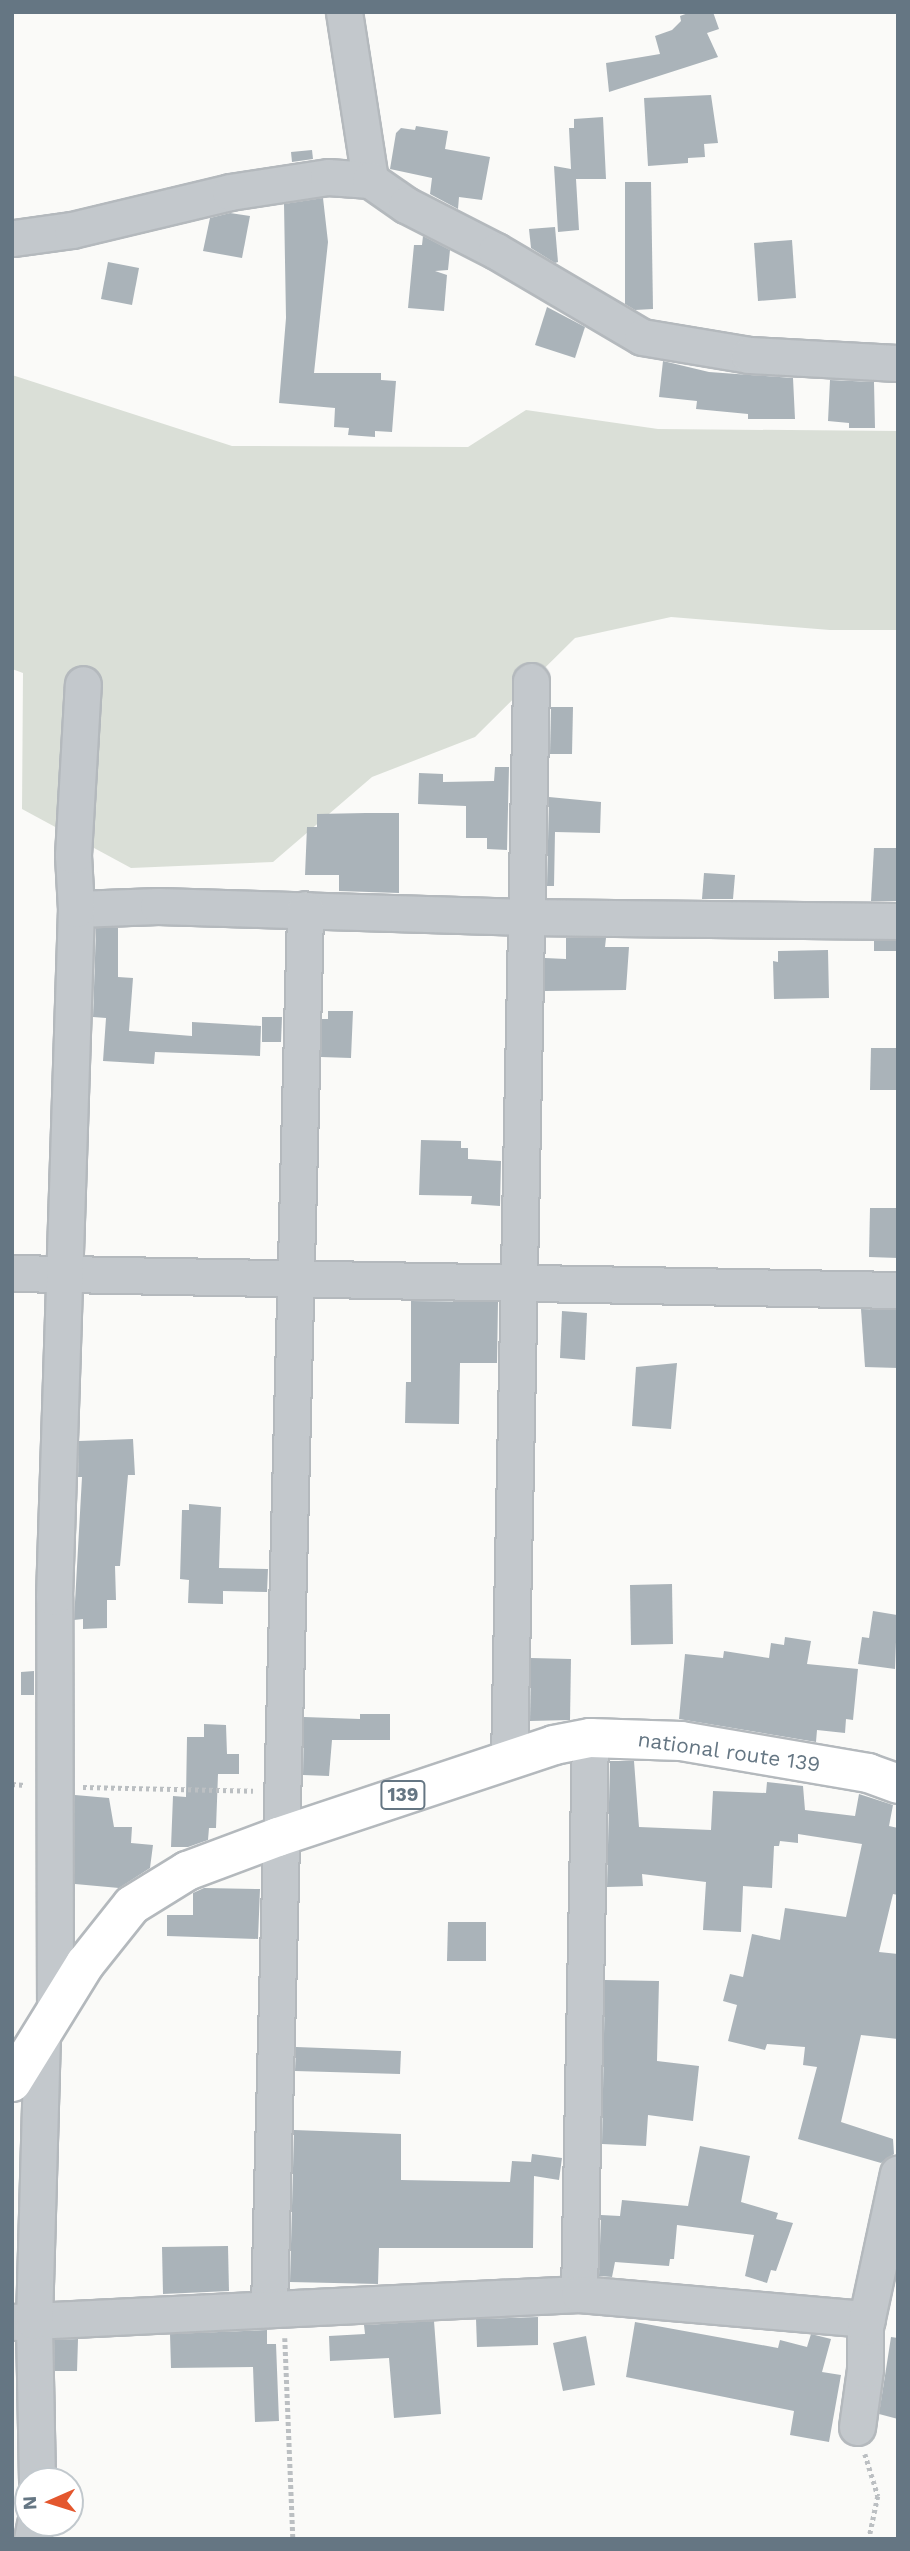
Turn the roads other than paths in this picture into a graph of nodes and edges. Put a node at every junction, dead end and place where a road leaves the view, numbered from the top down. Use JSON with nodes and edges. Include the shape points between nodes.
{"nodes":[{"id":1,"x":344,"y":12,"type":"edge"},
{"id":2,"x":370,"y":180,"type":"junction"},
{"id":3,"x":14,"y":238,"type":"dead end"},
{"id":4,"x":898,"y":363,"type":"edge"},
{"id":5,"x":531,"y":681,"type":"dead end"},
{"id":6,"x":83,"y":684,"type":"dead end"},
{"id":7,"x":76,"y":909,"type":"junction"},
{"id":8,"x":305,"y":909,"type":"junction"},
{"id":9,"x":527,"y":917,"type":"junction"},
{"id":10,"x":898,"y":921,"type":"edge"},
{"id":11,"x":61,"y":1272,"type":"junction"},
{"id":12,"x":12,"y":1273,"type":"edge"},
{"id":13,"x":294,"y":1277,"type":"junction"},
{"id":14,"x":517,"y":1282,"type":"junction"},
{"id":15,"x":898,"y":1290,"type":"edge"},
{"id":16,"x":590,"y":1738,"type":"junction"},
{"id":17,"x":509,"y":1760,"type":"junction"},
{"id":18,"x":898,"y":1784,"type":"edge"},
{"id":19,"x":278,"y":1837,"type":"junction"},
{"id":20,"x":48,"y":2023,"type":"junction"},
{"id":21,"x":12,"y":2082,"type":"edge"},
{"id":22,"x":898,"y":2173,"type":"edge"},
{"id":23,"x":887,"y":2277,"type":"edge"},
{"id":24,"x":579,"y":2294,"type":"junction"},
{"id":25,"x":276,"y":2307,"type":"junction"},
{"id":26,"x":23,"y":2322,"type":"edge"},
{"id":27,"x":866,"y":2323,"type":"junction"},
{"id":28,"x":857,"y":2427,"type":"road end"},
{"id":29,"x":36,"y":2467,"type":"edge"}],
"edges":[{"from":1,"to":2,"type":"street"},
{"from":2,"to":3,"type":"street","via":[[328,177],[230,192],[72,230]]},
{"from":2,"to":4,"type":"street","via":[[406,205],[496,251],[642,337],[749,355]]},
{"from":5,"to":9,"type":"street"},
{"from":6,"to":7,"type":"street","via":[[74,855]]},
{"from":7,"to":8,"type":"street"},
{"from":7,"to":11,"type":"street"},
{"from":8,"to":9,"type":"street"},
{"from":8,"to":13,"type":"street"},
{"from":9,"to":10,"type":"street"},
{"from":9,"to":14,"type":"street"},
{"from":11,"to":12,"type":"street"},
{"from":11,"to":13,"type":"street"},
{"from":11,"to":20,"type":"street"},
{"from":13,"to":14,"type":"street"},
{"from":13,"to":19,"type":"street"},
{"from":14,"to":15,"type":"street"},
{"from":14,"to":17,"type":"street"},
{"from":16,"to":17,"type":"highway","name":"national route 139","number":"139"},
{"from":16,"to":18,"type":"highway","name":"national route 139","number":"139","via":[[681,1741],[868,1773]]},
{"from":16,"to":24,"type":"street"},
{"from":17,"to":19,"type":"highway","name":"national route 139","number":"139"},
{"from":19,"to":20,"type":"highway","name":"national route 139","number":"139","via":[[187,1871],[132,1905]]},
{"from":19,"to":25,"type":"street"},
{"from":20,"to":21,"type":"highway","name":"national route 139","number":"139"},
{"from":20,"to":26,"type":"street"},
{"from":22,"to":23,"type":"street"},
{"from":23,"to":27,"type":"street"},
{"from":24,"to":25,"type":"street"},
{"from":24,"to":27,"type":"street"},
{"from":25,"to":26,"type":"street"},
{"from":26,"to":29,"type":"street"},
{"from":27,"to":28,"type":"street"}]}
